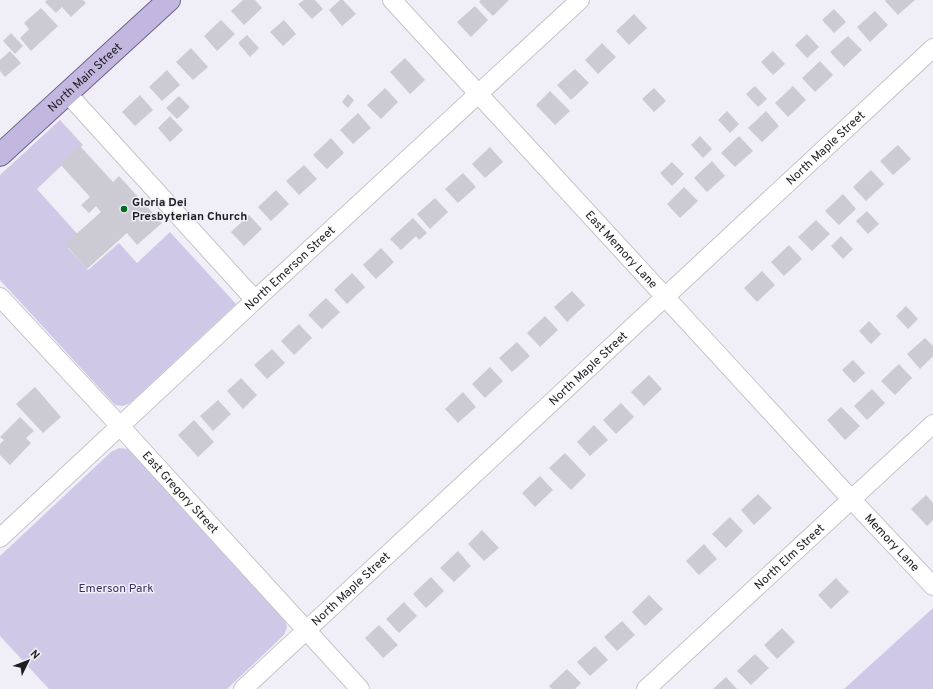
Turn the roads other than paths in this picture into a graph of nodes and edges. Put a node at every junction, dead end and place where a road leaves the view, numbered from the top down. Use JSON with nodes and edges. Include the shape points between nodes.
{"nodes":[{"id":1,"x":169,"y":0,"type":"edge"},
{"id":2,"x":392,"y":0,"type":"edge"},
{"id":3,"x":580,"y":0,"type":"edge"},
{"id":4,"x":933,"y":48,"type":"edge"},
{"id":5,"x":67,"y":93,"type":"junction"},
{"id":6,"x":478,"y":94,"type":"junction"},
{"id":7,"x":0,"y":154,"type":"edge"},
{"id":8,"x":664,"y":296,"type":"junction"},
{"id":9,"x":0,"y":297,"type":"edge"},
{"id":10,"x":255,"y":300,"type":"junction"},
{"id":11,"x":933,"y":424,"type":"edge"},
{"id":12,"x":120,"y":426,"type":"junction"},
{"id":13,"x":851,"y":499,"type":"junction"},
{"id":14,"x":0,"y":538,"type":"edge"},
{"id":15,"x":933,"y":586,"type":"edge"},
{"id":16,"x":305,"y":630,"type":"junction"},
{"id":17,"x":243,"y":689,"type":"edge"},
{"id":18,"x":360,"y":689,"type":"edge"},
{"id":19,"x":646,"y":689,"type":"edge"}],
"edges":[{"from":1,"to":5,"type":"main road","name":"North Main Street"},
{"from":2,"to":6,"type":"street","name":"East Memory Lane"},
{"from":3,"to":6,"type":"street","name":"North Emerson Street"},
{"from":4,"to":8,"type":"street","name":"North Maple Street"},
{"from":5,"to":7,"type":"main road","name":"North Main Street"},
{"from":5,"to":10,"type":"street"},
{"from":6,"to":8,"type":"street","name":"East Memory Lane"},
{"from":6,"to":10,"type":"street","name":"North Emerson Street"},
{"from":8,"to":13,"type":"street","name":"East Memory Lane"},
{"from":8,"to":16,"type":"street","name":"North Maple Street"},
{"from":9,"to":12,"type":"street","name":"East Gregory Street"},
{"from":10,"to":12,"type":"street","name":"North Emerson Street"},
{"from":11,"to":13,"type":"street","name":"North Elm Street"},
{"from":12,"to":14,"type":"street","name":"North Emerson Street"},
{"from":12,"to":16,"type":"street","name":"East Gregory Street"},
{"from":13,"to":15,"type":"street","name":"Memory Lane"},
{"from":13,"to":19,"type":"street","name":"North Elm Street"},
{"from":16,"to":17,"type":"street","name":"North Maple Street"},
{"from":16,"to":18,"type":"street","name":"East Gregory Street"}]}
